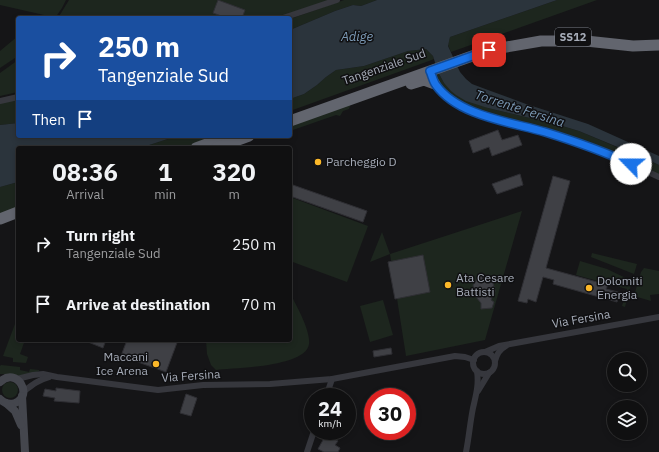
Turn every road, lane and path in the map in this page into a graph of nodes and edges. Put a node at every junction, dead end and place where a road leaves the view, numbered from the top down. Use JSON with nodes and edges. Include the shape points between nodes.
{"nodes":[{"id":1,"x":337,"y":0,"type":"edge"},
{"id":2,"x":289,"y":16,"type":"edge"},
{"id":3,"x":659,"y":41,"type":"edge"},
{"id":4,"x":659,"y":45,"type":"edge"},
{"id":5,"x":488,"y":48,"type":"junction"},
{"id":6,"x":431,"y":68,"type":"junction"},
{"id":7,"x":435,"y":84,"type":"junction"},
{"id":8,"x":16,"y":97,"type":"edge"},
{"id":9,"x":352,"y":99,"type":"junction"},
{"id":10,"x":0,"y":101,"type":"edge"},
{"id":11,"x":292,"y":113,"type":"edge"},
{"id":12,"x":292,"y":120,"type":"edge"},
{"id":13,"x":224,"y":138,"type":"edge"},
{"id":14,"x":244,"y":138,"type":"edge"},
{"id":15,"x":202,"y":146,"type":"edge"},
{"id":16,"x":222,"y":146,"type":"edge"},
{"id":17,"x":659,"y":177,"type":"edge"},
{"id":18,"x":16,"y":213,"type":"edge"},
{"id":19,"x":0,"y":219,"type":"edge"},
{"id":20,"x":16,"y":220,"type":"edge"},
{"id":21,"x":0,"y":226,"type":"edge"},
{"id":22,"x":659,"y":317,"type":"edge"},
{"id":23,"x":507,"y":345,"type":"junction"},
{"id":24,"x":485,"y":352,"type":"junction"},
{"id":25,"x":474,"y":360,"type":"junction"},
{"id":26,"x":495,"y":361,"type":"junction"},
{"id":27,"x":477,"y":371,"type":"junction"},
{"id":28,"x":489,"y":373,"type":"junction"},
{"id":29,"x":53,"y":377,"type":"junction"},
{"id":30,"x":2,"y":379,"type":"edge"},
{"id":31,"x":17,"y":379,"type":"junction"},
{"id":32,"x":332,"y":379,"type":"junction"},
{"id":33,"x":329,"y":388,"type":"edge"},
{"id":34,"x":477,"y":392,"type":"junction"},
{"id":35,"x":23,"y":394,"type":"junction"},
{"id":36,"x":3,"y":401,"type":"edge"},
{"id":37,"x":24,"y":431,"type":"junction"},
{"id":38,"x":311,"y":440,"type":"edge"},
{"id":39,"x":25,"y":452,"type":"edge"},
{"id":40,"x":307,"y":452,"type":"edge"},
{"id":41,"x":466,"y":452,"type":"edge"}],
"edges":[{"from":1,"to":2,"type":"street"},
{"from":3,"to":5,"type":"highway","number":"SS12","via":[[541,36]]},
{"from":4,"to":5,"type":"highway","number":"SS12","via":[[541,42]]},
{"from":5,"to":6,"type":"highway","name":"Tangenziale Sud","number":"SS12","via":[[465,52],[457,58]]},
{"from":6,"to":7,"type":"street","name":"Tangenziale Sud"},
{"from":6,"to":9,"type":"highway","name":"Tangenziale Sud","number":"SS12"},
{"from":6,"to":11,"type":"highway","name":"Tangenziale Sud","number":"SS12"},
{"from":7,"to":9,"type":"highway","via":[[424,80],[363,101]]},
{"from":7,"to":17,"type":"street","name":"Tangenziale Sud","via":[[456,103],[473,112],[590,147]]},
{"from":8,"to":10,"type":"street"},
{"from":9,"to":12,"type":"highway","name":"Tangenziale Sud","number":"SS12"},
{"from":13,"to":15,"type":"highway"},
{"from":14,"to":16,"type":"highway"},
{"from":18,"to":19,"type":"highway"},
{"from":20,"to":21,"type":"highway"},
{"from":22,"to":23,"type":"street","name":"Via Fersina"},
{"from":23,"to":24,"type":"street","name":"Via Fersina"},
{"from":23,"to":26,"type":"street","via":[[500,349]]},
{"from":24,"to":25,"type":"street","name":"Via Fersina","via":[[478,354]]},
{"from":24,"to":26,"type":"street","via":[[492,355]]},
{"from":25,"to":27,"type":"street"},
{"from":25,"to":32,"type":"street","name":"Via Fersina","via":[[455,356]]},
{"from":26,"to":28,"type":"street","via":[[494,368]]},
{"from":27,"to":28,"type":"street"},
{"from":27,"to":34,"type":"street"},
{"from":28,"to":34,"type":"street"},
{"from":29,"to":31,"type":"street","name":"Via Fersina","via":[[43,374]]},
{"from":29,"to":32,"type":"street","name":"Via Fersina","via":[[158,390],[203,385],[270,384]]},
{"from":29,"to":35,"type":"street","name":"Via Fersina","via":[[34,383]]},
{"from":30,"to":31,"type":"street"},
{"from":31,"to":35,"type":"street","via":[[22,385]]},
{"from":32,"to":33,"type":"street"},
{"from":34,"to":41,"type":"street"},
{"from":35,"to":36,"type":"street","via":[[14,404]]},
{"from":35,"to":37,"type":"street"},
{"from":36,"to":37,"type":"street","via":[[15,411]]},
{"from":37,"to":39,"type":"street"},
{"from":38,"to":40,"type":"street"}]}
